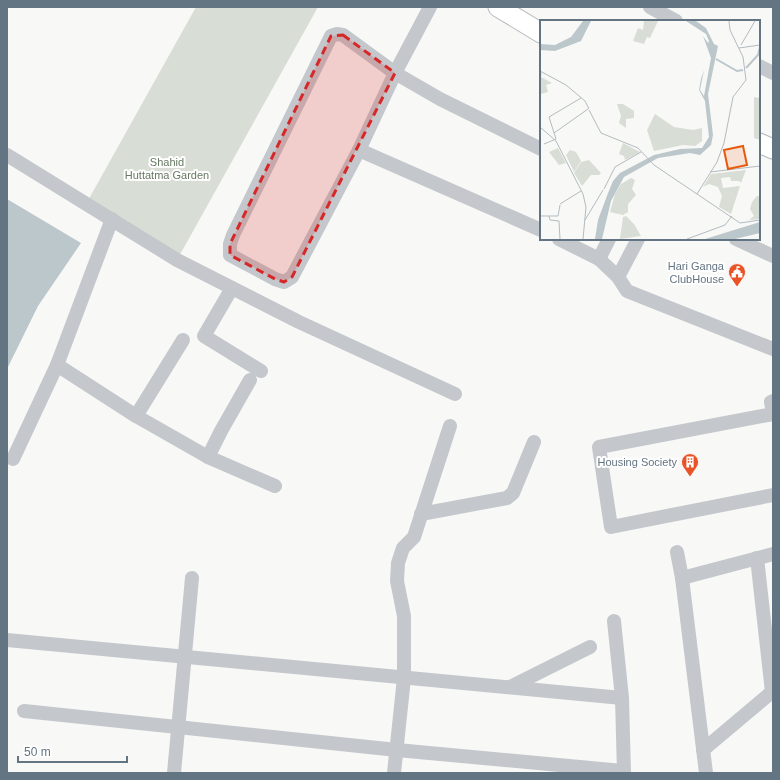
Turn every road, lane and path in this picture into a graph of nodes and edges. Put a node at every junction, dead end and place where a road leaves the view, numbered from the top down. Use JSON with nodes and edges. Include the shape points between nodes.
{"nodes":[{"id":1,"x":430,"y":7,"type":"edge"},
{"id":2,"x":650,"y":7,"type":"edge"},
{"id":3,"x":506,"y":9,"type":"edge"},
{"id":4,"x":674,"y":20,"type":"edge"},
{"id":5,"x":540,"y":32,"type":"edge"},
{"id":6,"x":760,"y":66,"type":"edge"},
{"id":7,"x":773,"y":73,"type":"edge"},
{"id":8,"x":395,"y":74,"type":"junction"},
{"id":9,"x":760,"y":143,"type":"edge"},
{"id":10,"x":540,"y":149,"type":"edge"},
{"id":11,"x":773,"y":149,"type":"edge"},
{"id":12,"x":359,"y":150,"type":"junction"},
{"id":13,"x":7,"y":155,"type":"edge"},
{"id":14,"x":112,"y":219,"type":"junction"},
{"id":15,"x":540,"y":230,"type":"edge"},
{"id":16,"x":561,"y":240,"type":"edge"},
{"id":17,"x":608,"y":240,"type":"edge"},
{"id":18,"x":637,"y":240,"type":"edge"},
{"id":19,"x":738,"y":240,"type":"edge"},
{"id":20,"x":773,"y":256,"type":"edge"},
{"id":21,"x":599,"y":259,"type":"junction"},
{"id":22,"x":618,"y":277,"type":"junction"},
{"id":23,"x":232,"y":288,"type":"junction"},
{"id":24,"x":183,"y":340,"type":"dead end"},
{"id":25,"x":773,"y":349,"type":"edge"},
{"id":26,"x":58,"y":366,"type":"junction"},
{"id":27,"x":261,"y":370,"type":"dead end"},
{"id":28,"x":250,"y":380,"type":"dead end"},
{"id":29,"x":455,"y":394,"type":"dead end"},
{"id":30,"x":773,"y":401,"type":"edge"},
{"id":31,"x":773,"y":414,"type":"edge"},
{"id":32,"x":136,"y":416,"type":"junction"},
{"id":33,"x":450,"y":426,"type":"dead end"},
{"id":34,"x":534,"y":442,"type":"dead end"},
{"id":35,"x":208,"y":457,"type":"junction"},
{"id":36,"x":13,"y":459,"type":"dead end"},
{"id":37,"x":275,"y":486,"type":"dead end"},
{"id":38,"x":773,"y":495,"type":"edge"},
{"id":39,"x":421,"y":514,"type":"junction"},
{"id":40,"x":677,"y":552,"type":"dead end"},
{"id":41,"x":773,"y":554,"type":"edge"},
{"id":42,"x":757,"y":558,"type":"junction"},
{"id":43,"x":192,"y":578,"type":"dead end"},
{"id":44,"x":682,"y":578,"type":"junction"},
{"id":45,"x":614,"y":620,"type":"dead end"},
{"id":46,"x":7,"y":640,"type":"edge"},
{"id":47,"x":590,"y":647,"type":"dead end"},
{"id":48,"x":185,"y":657,"type":"junction"},
{"id":49,"x":404,"y":678,"type":"junction"},
{"id":50,"x":509,"y":688,"type":"junction"},
{"id":51,"x":772,"y":692,"type":"edge"},
{"id":52,"x":622,"y":698,"type":"junction"},
{"id":53,"x":24,"y":711,"type":"dead end"},
{"id":54,"x":178,"y":727,"type":"junction"},
{"id":55,"x":396,"y":750,"type":"junction"},
{"id":56,"x":703,"y":750,"type":"junction"},
{"id":57,"x":624,"y":772,"type":"edge"},
{"id":58,"x":174,"y":773,"type":"edge"},
{"id":59,"x":394,"y":773,"type":"edge"},
{"id":60,"x":706,"y":773,"type":"edge"}],
"edges":[{"from":1,"to":8,"type":"street"},
{"from":2,"to":4,"type":"street"},
{"from":3,"to":5,"type":"street"},
{"from":6,"to":7,"type":"street"},
{"from":8,"to":10,"type":"street"},
{"from":8,"to":12,"type":"street"},
{"from":8,"to":12,"type":"street","via":[[343,35],[331,36],[233,235],[230,254],[275,279],[284,282],[292,277]]},
{"from":9,"to":11,"type":"street"},
{"from":12,"to":15,"type":"street"},
{"from":13,"to":14,"type":"street"},
{"from":14,"to":23,"type":"street","via":[[177,260]]},
{"from":14,"to":26,"type":"street"},
{"from":16,"to":21,"type":"street"},
{"from":17,"to":21,"type":"street"},
{"from":18,"to":22,"type":"street"},
{"from":19,"to":20,"type":"street"},
{"from":21,"to":22,"type":"street"},
{"from":22,"to":25,"type":"street","via":[[627,291]]},
{"from":23,"to":27,"type":"street","via":[[204,336]]},
{"from":23,"to":29,"type":"street"},
{"from":24,"to":32,"type":"street"},
{"from":26,"to":32,"type":"street"},
{"from":26,"to":36,"type":"street"},
{"from":28,"to":35,"type":"street"},
{"from":30,"to":31,"type":"street"},
{"from":31,"to":38,"type":"street","via":[[598,447],[611,527]]},
{"from":32,"to":35,"type":"street"},
{"from":33,"to":39,"type":"street"},
{"from":34,"to":39,"type":"street","via":[[513,493],[507,498]]},
{"from":35,"to":37,"type":"street"},
{"from":39,"to":49,"type":"street","via":[[414,536],[403,548],[398,563],[397,581],[404,616]]},
{"from":40,"to":44,"type":"street"},
{"from":41,"to":42,"type":"street"},
{"from":42,"to":44,"type":"street"},
{"from":42,"to":51,"type":"street"},
{"from":43,"to":48,"type":"street"},
{"from":44,"to":56,"type":"street"},
{"from":45,"to":52,"type":"street"},
{"from":46,"to":48,"type":"street"},
{"from":47,"to":50,"type":"street"},
{"from":48,"to":49,"type":"street"},
{"from":48,"to":54,"type":"street"},
{"from":49,"to":50,"type":"street"},
{"from":49,"to":55,"type":"street"},
{"from":50,"to":52,"type":"street"},
{"from":51,"to":56,"type":"street"},
{"from":52,"to":57,"type":"street"},
{"from":53,"to":54,"type":"street"},
{"from":54,"to":55,"type":"street"},
{"from":54,"to":58,"type":"street"},
{"from":55,"to":57,"type":"street"},
{"from":55,"to":59,"type":"street"},
{"from":56,"to":60,"type":"street"}]}
